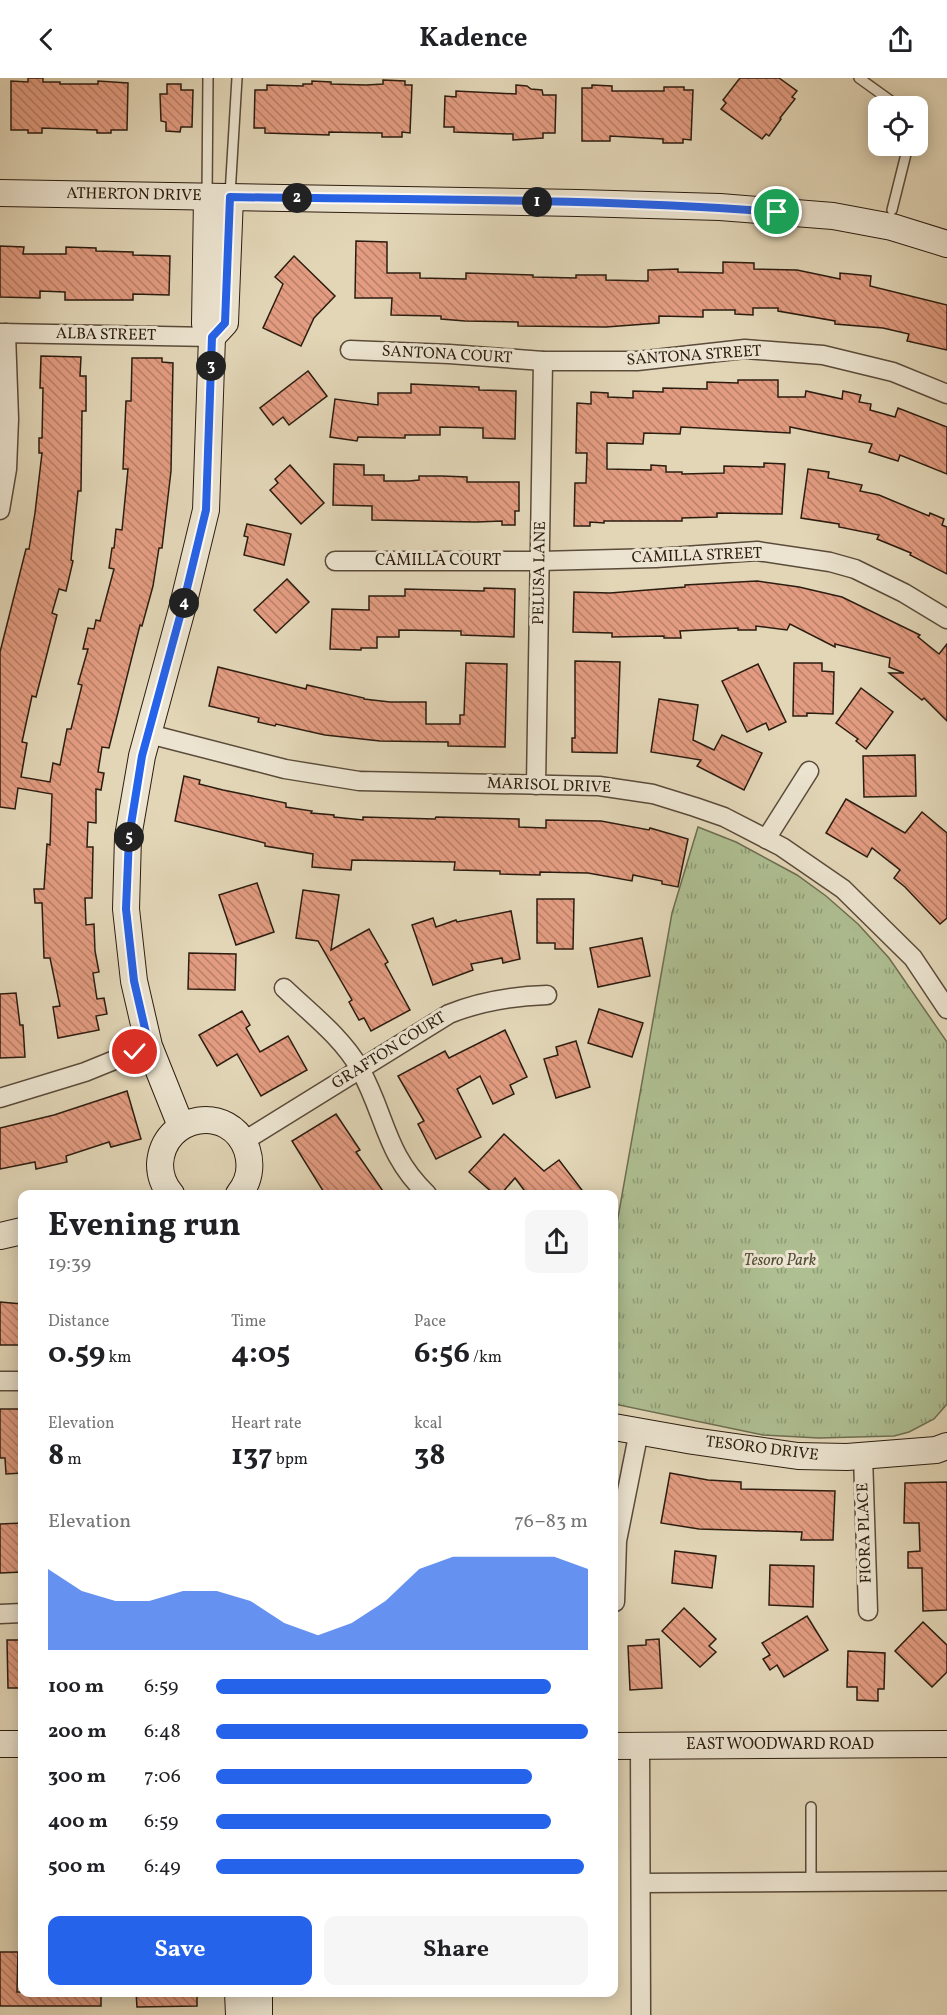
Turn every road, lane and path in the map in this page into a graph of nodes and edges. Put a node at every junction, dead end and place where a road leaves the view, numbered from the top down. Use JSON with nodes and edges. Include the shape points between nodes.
{"nodes":[{"id":1,"x":208,"y":78,"type":"edge"},
{"id":2,"x":237,"y":78,"type":"edge"},
{"id":3,"x":859,"y":78,"type":"edge"},
{"id":4,"x":884,"y":96,"type":"edge"},
{"id":5,"x":906,"y":156,"type":"edge"},
{"id":6,"x":0,"y":193,"type":"edge"},
{"id":7,"x":218,"y":197,"type":"junction"},
{"id":8,"x":892,"y":210,"type":"dead end"},
{"id":9,"x":947,"y":244,"type":"edge"},
{"id":10,"x":3,"y":333,"type":"edge"},
{"id":11,"x":212,"y":337,"type":"junction"},
{"id":12,"x":351,"y":350,"type":"dead end"},
{"id":13,"x":543,"y":361,"type":"junction"},
{"id":14,"x":947,"y":394,"type":"edge"},
{"id":15,"x":0,"y":510,"type":"edge"},
{"id":16,"x":335,"y":561,"type":"dead end"},
{"id":17,"x":540,"y":561,"type":"junction"},
{"id":18,"x":947,"y":619,"type":"edge"},
{"id":19,"x":149,"y":734,"type":"junction"},
{"id":20,"x":809,"y":771,"type":"dead end"},
{"id":21,"x":536,"y":785,"type":"junction"},
{"id":22,"x":766,"y":839,"type":"junction"},
{"id":23,"x":284,"y":988,"type":"dead end"},
{"id":24,"x":547,"y":995,"type":"dead end"},
{"id":25,"x":947,"y":1009,"type":"edge"},
{"id":26,"x":149,"y":1046,"type":"junction"},
{"id":27,"x":360,"y":1069,"type":"junction"},
{"id":28,"x":0,"y":1098,"type":"edge"},
{"id":29,"x":181,"y":1126,"type":"junction"},
{"id":30,"x":244,"y":1141,"type":"junction"},
{"id":31,"x":162,"y":1190,"type":"edge"},
{"id":32,"x":241,"y":1190,"type":"edge"},
{"id":33,"x":423,"y":1190,"type":"edge"},
{"id":34,"x":18,"y":1232,"type":"edge"},
{"id":35,"x":0,"y":1236,"type":"edge"},
{"id":36,"x":0,"y":1381,"type":"edge"},
{"id":37,"x":18,"y":1381,"type":"edge"},
{"id":38,"x":618,"y":1428,"type":"edge"},
{"id":39,"x":639,"y":1431,"type":"junction"},
{"id":40,"x":947,"y":1446,"type":"edge"},
{"id":41,"x":863,"y":1456,"type":"junction"},
{"id":42,"x":618,"y":1536,"type":"edge"},
{"id":43,"x":868,"y":1611,"type":"dead end"},
{"id":44,"x":18,"y":1613,"type":"edge"},
{"id":45,"x":0,"y":1614,"type":"edge"},
{"id":46,"x":0,"y":1744,"type":"edge"},
{"id":47,"x":18,"y":1744,"type":"edge"},
{"id":48,"x":947,"y":1744,"type":"edge"},
{"id":49,"x":618,"y":1746,"type":"edge"},
{"id":50,"x":640,"y":1746,"type":"junction"},
{"id":51,"x":811,"y":1807,"type":"dead end"},
{"id":52,"x":947,"y":1881,"type":"edge"},
{"id":53,"x":811,"y":1882,"type":"junction"},
{"id":54,"x":641,"y":1883,"type":"junction"},
{"id":55,"x":238,"y":1997,"type":"edge"},
{"id":56,"x":258,"y":1997,"type":"edge"},
{"id":57,"x":238,"y":2015,"type":"edge"},
{"id":58,"x":259,"y":2015,"type":"edge"},
{"id":59,"x":641,"y":2015,"type":"edge"}],
"edges":[{"from":1,"to":7,"type":"lane"},
{"from":2,"to":7,"type":"lane"},
{"from":3,"to":4,"type":"lane"},
{"from":5,"to":8,"type":"lane"},
{"from":6,"to":7,"type":"street","name":"ATHERTON DRIVE"},
{"from":7,"to":9,"type":"street","name":"ATHERTON DRIVE","via":[[720,207],[833,216],[892,227]]},
{"from":7,"to":11,"type":"street","via":[[205,324]]},
{"from":10,"to":11,"type":"street","name":"ALBA STREET"},
{"from":10,"to":15,"type":"street","via":[[9,429]]},
{"from":11,"to":19,"type":"street","via":[[206,510]]},
{"from":12,"to":13,"type":"street","name":"SANTONA COURT"},
{"from":13,"to":14,"type":"street","name":"SANTONA STREET","via":[[637,361],[745,349],[812,354],[893,372]]},
{"from":13,"to":17,"type":"street","name":"PELUSA LANE"},
{"from":16,"to":17,"type":"street","name":"CAMILLA COURT"},
{"from":17,"to":18,"type":"street","name":"CAMILLA STREET","via":[[757,551],[855,568]]},
{"from":17,"to":21,"type":"street","name":"PELUSA LANE"},
{"from":19,"to":21,"type":"street","name":"MARISOL DRIVE","via":[[285,769],[359,781]]},
{"from":19,"to":26,"type":"street","via":[[129,837],[126,909],[134,981]]},
{"from":20,"to":22,"type":"street"},
{"from":21,"to":22,"type":"street","name":"MARISOL DRIVE","via":[[599,786],[653,794],[724,817]]},
{"from":22,"to":25,"type":"street","name":"MARISOL DRIVE","via":[[843,889],[914,958]]},
{"from":23,"to":27,"type":"street","via":[[345,1047]]},
{"from":24,"to":27,"type":"street","name":"GRAFTON COURT","via":[[469,1006],[449,1014]]},
{"from":26,"to":28,"type":"street","via":[[85,1072]]},
{"from":26,"to":29,"type":"street"},
{"from":27,"to":30,"type":"street","name":"GRAFTON COURT"},
{"from":27,"to":33,"type":"street","via":[[392,1147]]},
{"from":29,"to":30,"type":"street","via":[[196,1120],[216,1121],[231,1127]]},
{"from":29,"to":31,"type":"street","via":[[169,1137],[161,1154]]},
{"from":30,"to":32,"type":"street","via":[[250,1159],[249,1175]]},
{"from":34,"to":35,"type":"street"},
{"from":36,"to":37,"type":"street"},
{"from":38,"to":39,"type":"street","name":"TESORO DRIVE"},
{"from":39,"to":41,"type":"street","name":"TESORO DRIVE","via":[[798,1456]]},
{"from":39,"to":42,"type":"street"},
{"from":40,"to":41,"type":"street","name":"TESORO DRIVE"},
{"from":41,"to":43,"type":"street","name":"FIORA PLACE"},
{"from":44,"to":45,"type":"street"},
{"from":46,"to":47,"type":"street"},
{"from":48,"to":50,"type":"street","name":"EAST WOODWARD ROAD"},
{"from":49,"to":50,"type":"street","name":"EAST WOODWARD ROAD"},
{"from":50,"to":54,"type":"street"},
{"from":51,"to":53,"type":"lane"},
{"from":52,"to":53,"type":"street"},
{"from":53,"to":54,"type":"street"},
{"from":54,"to":59,"type":"street"},
{"from":55,"to":57,"type":"street"},
{"from":56,"to":58,"type":"street"}]}
